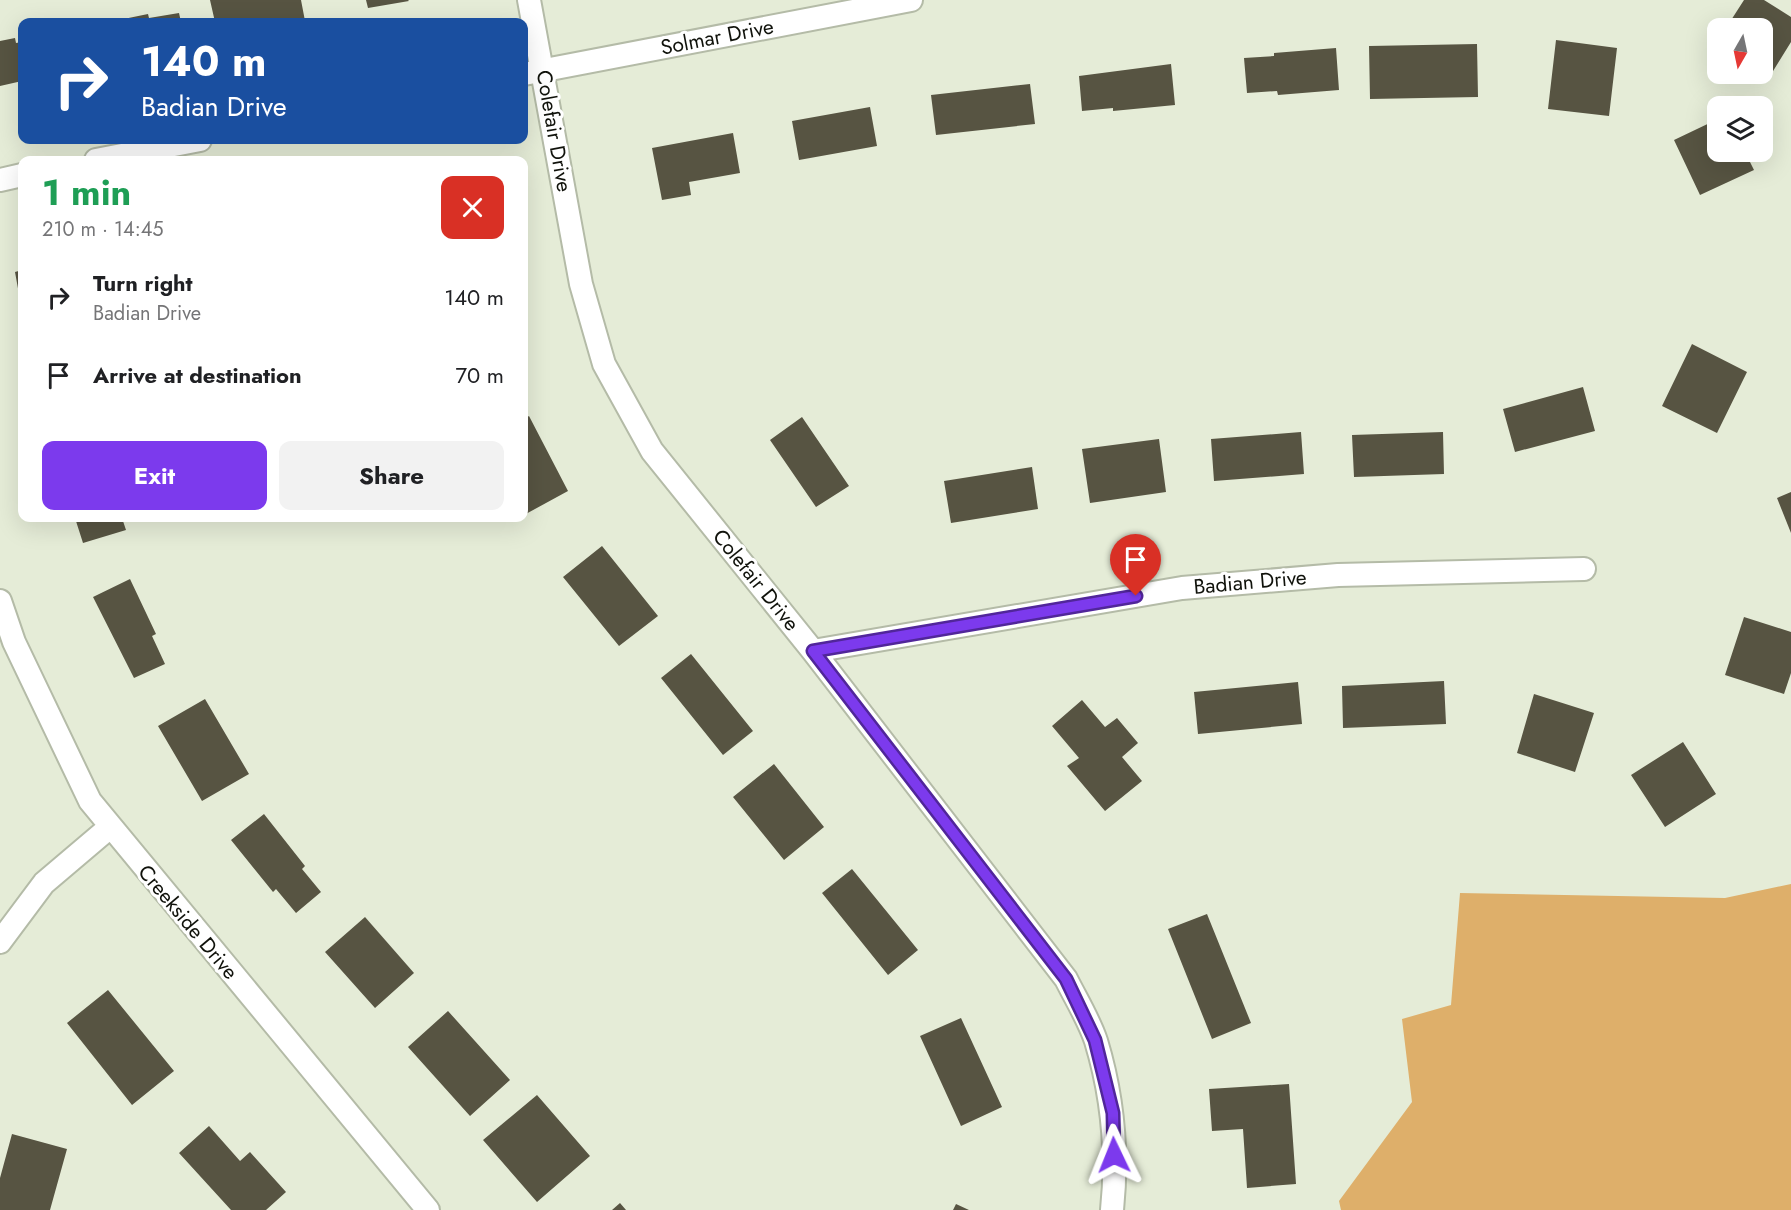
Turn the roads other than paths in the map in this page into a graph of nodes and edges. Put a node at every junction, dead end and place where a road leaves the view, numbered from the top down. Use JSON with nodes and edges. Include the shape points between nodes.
{"nodes":[{"id":1,"x":529,"y":0,"type":"edge"},
{"id":2,"x":911,"y":0,"type":"edge"},
{"id":3,"x":533,"y":72,"type":"edge"},
{"id":4,"x":179,"y":144,"type":"edge"},
{"id":5,"x":117,"y":156,"type":"edge"},
{"id":6,"x":18,"y":176,"type":"edge"},
{"id":7,"x":0,"y":180,"type":"edge"},
{"id":8,"x":1584,"y":569,"type":"dead end"},
{"id":9,"x":0,"y":601,"type":"edge"},
{"id":10,"x":813,"y":651,"type":"junction"},
{"id":11,"x":110,"y":827,"type":"junction"},
{"id":12,"x":0,"y":942,"type":"edge"},
{"id":13,"x":428,"y":1210,"type":"edge"},
{"id":14,"x":1112,"y":1210,"type":"edge"}],
"edges":[{"from":1,"to":3,"type":"street","name":"Colefair Drive"},
{"from":2,"to":3,"type":"street","name":"Solmar Drive"},
{"from":3,"to":10,"type":"street","name":"Colefair Drive","via":[[581,284],[604,364],[652,451]]},
{"from":4,"to":5,"type":"street"},
{"from":6,"to":7,"type":"street"},
{"from":8,"to":10,"type":"street","name":"Badian Drive","via":[[1338,574],[1182,588]]},
{"from":9,"to":11,"type":"street","name":"Creekside Drive","via":[[14,642],[90,801]]},
{"from":10,"to":14,"type":"street","name":"Colefair Drive","via":[[1066,979],[1095,1040],[1113,1113]]},
{"from":11,"to":12,"type":"street","via":[[45,883]]},
{"from":11,"to":13,"type":"street","name":"Creekside Drive"}]}
